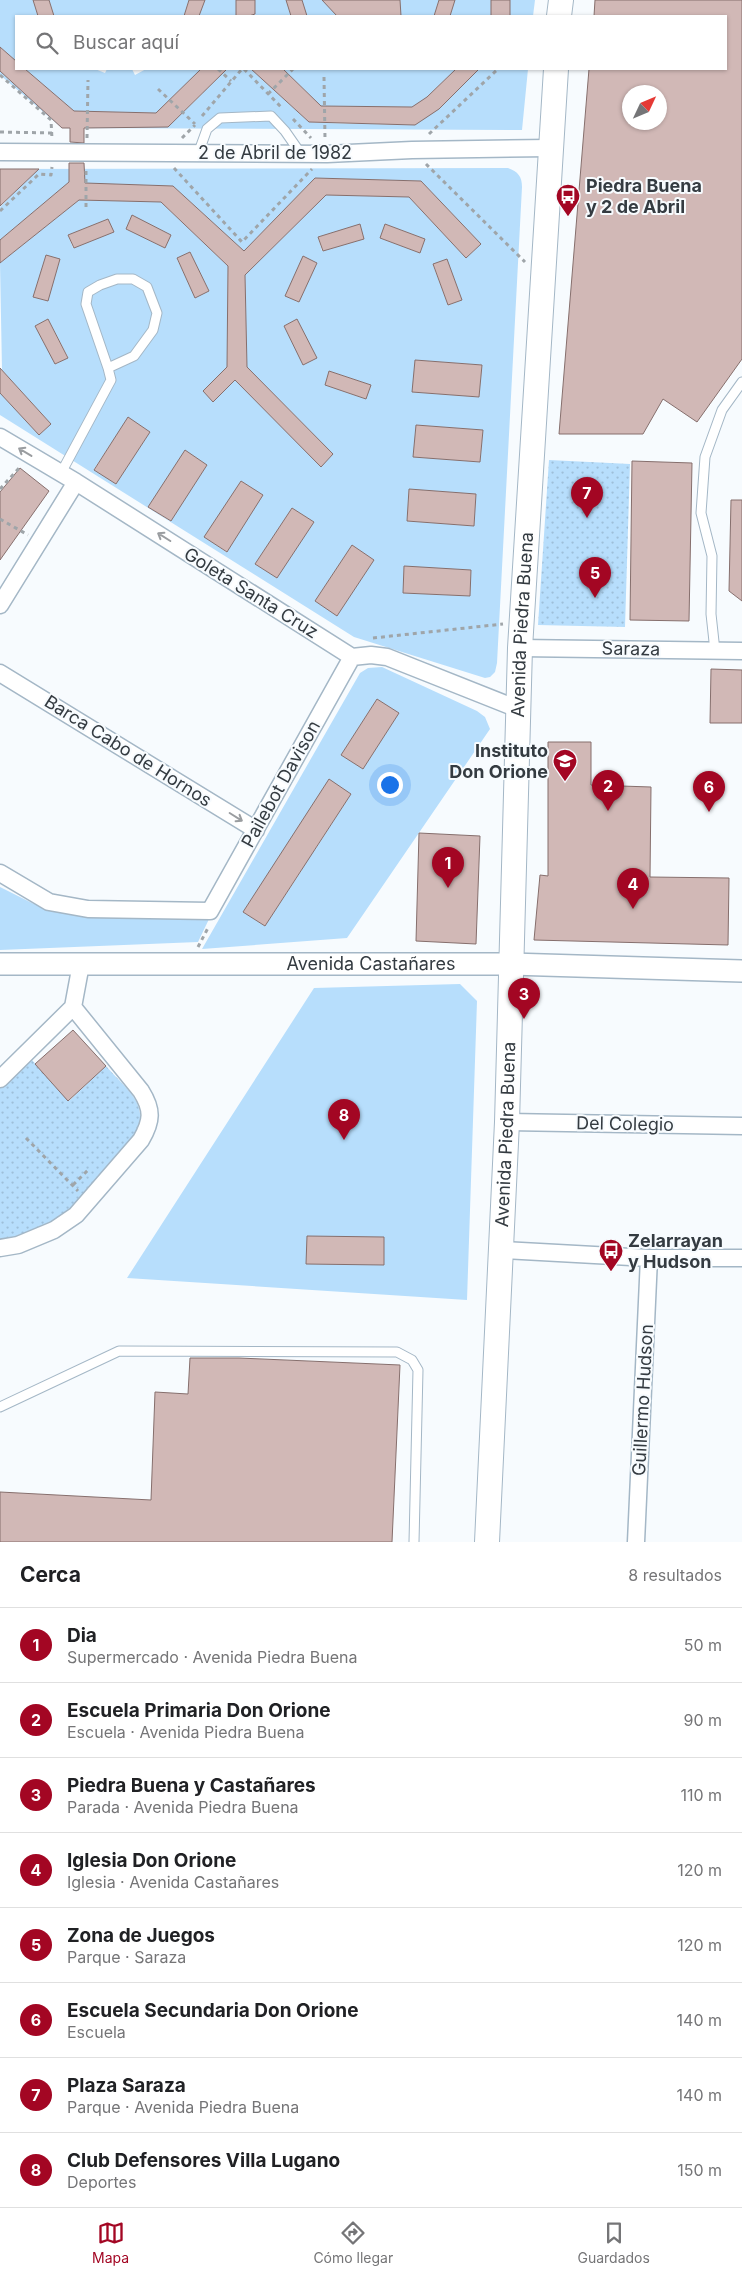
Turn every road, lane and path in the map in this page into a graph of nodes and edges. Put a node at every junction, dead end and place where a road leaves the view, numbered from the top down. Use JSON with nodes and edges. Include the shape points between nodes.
{"nodes":[{"id":1,"x":561,"y":0,"type":"edge"},
{"id":2,"x":560,"y":15,"type":"edge"},
{"id":3,"x":219,"y":70,"type":"edge"},
{"id":4,"x":241,"y":70,"type":"edge"},
{"id":5,"x":292,"y":70,"type":"edge"},
{"id":6,"x":497,"y":70,"type":"edge"},
{"id":7,"x":556,"y":70,"type":"edge"},
{"id":8,"x":324,"y":77,"type":"dead end"},
{"id":9,"x":231,"y":81,"type":"junction"},
{"id":10,"x":158,"y":89,"type":"dead end"},
{"id":11,"x":268,"y":94,"type":"dead end"},
{"id":12,"x":195,"y":124,"type":"junction"},
{"id":13,"x":0,"y":132,"type":"edge"},
{"id":14,"x":52,"y":133,"type":"dead end"},
{"id":15,"x":551,"y":148,"type":"junction"},
{"id":16,"x":326,"y":149,"type":"junction"},
{"id":17,"x":412,"y":150,"type":"junction"},
{"id":18,"x":0,"y":152,"type":"edge"},
{"id":19,"x":164,"y":153,"type":"junction"},
{"id":20,"x":198,"y":154,"type":"junction"},
{"id":21,"x":301,"y":154,"type":"junction"},
{"id":22,"x":542,"y":278,"type":"junction"},
{"id":23,"x":108,"y":368,"type":"junction"},
{"id":24,"x":742,"y":382,"type":"edge"},
{"id":25,"x":0,"y":437,"type":"edge"},
{"id":26,"x":30,"y":455,"type":"junction"},
{"id":27,"x":61,"y":473,"type":"junction"},
{"id":28,"x":76,"y":482,"type":"junction"},
{"id":29,"x":0,"y":489,"type":"edge"},
{"id":30,"x":0,"y":519,"type":"edge"},
{"id":31,"x":40,"y":542,"type":"junction"},
{"id":32,"x":0,"y":605,"type":"edge"},
{"id":33,"x":522,"y":622,"type":"junction"},
{"id":34,"x":368,"y":638,"type":"dead end"},
{"id":35,"x":520,"y":648,"type":"junction"},
{"id":36,"x":715,"y":651,"type":"junction"},
{"id":37,"x":742,"y":651,"type":"edge"},
{"id":38,"x":352,"y":657,"type":"junction"},
{"id":39,"x":0,"y":673,"type":"edge"},
{"id":40,"x":518,"y":709,"type":"junction"},
{"id":41,"x":256,"y":830,"type":"junction"},
{"id":42,"x":0,"y":873,"type":"edge"},
{"id":43,"x":210,"y":911,"type":"junction"},
{"id":44,"x":0,"y":964,"type":"edge"},
{"id":45,"x":81,"y":964,"type":"junction"},
{"id":46,"x":511,"y":964,"type":"junction"},
{"id":47,"x":188,"y":965,"type":"junction"},
{"id":48,"x":742,"y":971,"type":"edge"},
{"id":49,"x":73,"y":1007,"type":"junction"},
{"id":50,"x":0,"y":1079,"type":"edge"},
{"id":51,"x":507,"y":1122,"type":"junction"},
{"id":52,"x":742,"y":1126,"type":"edge"},
{"id":53,"x":26,"y":1138,"type":"dead end"},
{"id":54,"x":88,"y":1170,"type":"dead end"},
{"id":55,"x":73,"y":1185,"type":"junction"},
{"id":56,"x":88,"y":1201,"type":"junction"},
{"id":57,"x":0,"y":1248,"type":"edge"},
{"id":58,"x":502,"y":1250,"type":"junction"},
{"id":59,"x":649,"y":1258,"type":"junction"},
{"id":60,"x":742,"y":1258,"type":"edge"},
{"id":61,"x":0,"y":1407,"type":"edge"},
{"id":62,"x":414,"y":1542,"type":"edge"},
{"id":63,"x":487,"y":1542,"type":"edge"},
{"id":64,"x":636,"y":1542,"type":"edge"}],
"edges":[{"from":1,"to":2,"type":"main road"},
{"from":3,"to":9,"type":"path"},
{"from":4,"to":9,"type":"path"},
{"from":5,"to":11,"type":"path"},
{"from":6,"to":17,"type":"path"},
{"from":7,"to":15,"type":"main road","name":"Avenida Piedra Buena"},
{"from":8,"to":16,"type":"path"},
{"from":9,"to":12,"type":"path"},
{"from":10,"to":12,"type":"path"},
{"from":12,"to":19,"type":"path"},
{"from":13,"to":14,"type":"path"},
{"from":15,"to":17,"type":"street","name":"2 de Abril de 1982"},
{"from":15,"to":22,"type":"main road","name":"Avenida Piedra Buena"},
{"from":16,"to":17,"type":"street","name":"2 de Abril de 1982"},
{"from":16,"to":19,"type":"path","via":[[242,242]]},
{"from":16,"to":21,"type":"street","name":"2 de Abril de 1982"},
{"from":17,"to":22,"type":"path"},
{"from":18,"to":19,"type":"street","name":"2 de Abril de 1982"},
{"from":19,"to":20,"type":"street","name":"2 de Abril de 1982"},
{"from":20,"to":21,"type":"street","name":"2 de Abril de 1982"},
{"from":20,"to":21,"type":"lane","via":[[207,129],[220,118],[271,116]]},
{"from":22,"to":33,"type":"main road","name":"Avenida Piedra Buena"},
{"from":23,"to":23,"type":"lane","via":[[86,298],[88,292],[100,285],[133,278],[147,287],[157,313],[153,330],[134,356]]},
{"from":23,"to":27,"type":"lane","via":[[111,380]]},
{"from":24,"to":36,"type":"lane","via":[[722,410],[705,457],[701,513],[712,556]]},
{"from":26,"to":25,"type":"street","name":"Goleta Santa Cruz","one_way":true},
{"from":26,"to":27,"type":"street","name":"Goleta Santa Cruz"},
{"from":26,"to":29,"type":"path"},
{"from":27,"to":28,"type":"street","name":"Goleta Santa Cruz"},
{"from":28,"to":31,"type":"street"},
{"from":38,"to":28,"type":"street","name":"Goleta Santa Cruz","one_way":true},
{"from":30,"to":31,"type":"path"},
{"from":31,"to":32,"type":"street"},
{"from":33,"to":34,"type":"path"},
{"from":33,"to":35,"type":"main road","name":"Avenida Piedra Buena"},
{"from":35,"to":36,"type":"street","name":"Saraza"},
{"from":35,"to":40,"type":"main road","name":"Avenida Piedra Buena"},
{"from":36,"to":37,"type":"street","name":"Saraza"},
{"from":38,"to":40,"type":"street","via":[[371,654],[386,657]]},
{"from":38,"to":41,"type":"street","name":"Pailebot Davison"},
{"from":39,"to":41,"type":"street","name":"Barca Cabo de Hornos","one_way":true},
{"from":40,"to":46,"type":"main road","name":"Avenida Piedra Buena"},
{"from":41,"to":43,"type":"street","name":"Pailebot Davison"},
{"from":42,"to":43,"type":"street","via":[[49,902],[88,909]]},
{"from":43,"to":47,"type":"path","via":[[209,925]]},
{"from":44,"to":45,"type":"street","name":"Avenida Castañares"},
{"from":45,"to":47,"type":"street","name":"Avenida Castañares"},
{"from":45,"to":49,"type":"street"},
{"from":46,"to":47,"type":"street","name":"Avenida Castañares"},
{"from":46,"to":48,"type":"street","name":"Avenida Castañares"},
{"from":46,"to":51,"type":"main road","name":"Avenida Piedra Buena"},
{"from":49,"to":50,"type":"street"},
{"from":49,"to":56,"type":"street","via":[[141,1091],[150,1113],[149,1126],[141,1140]]},
{"from":51,"to":52,"type":"street","name":"Del Colegio"},
{"from":51,"to":58,"type":"main road","name":"Avenida Piedra Buena"},
{"from":53,"to":55,"type":"path"},
{"from":54,"to":55,"type":"path"},
{"from":55,"to":56,"type":"path"},
{"from":56,"to":57,"type":"street","via":[[76,1216],[54,1230],[18,1245]]},
{"from":58,"to":59,"type":"street"},
{"from":58,"to":63,"type":"main road","name":"Avenida Piedra Buena"},
{"from":59,"to":60,"type":"street"},
{"from":59,"to":64,"type":"street","name":"Guillermo Hudson"},
{"from":61,"to":62,"type":"lane","via":[[119,1351],[397,1352],[412,1360],[418,1370]]}]}
